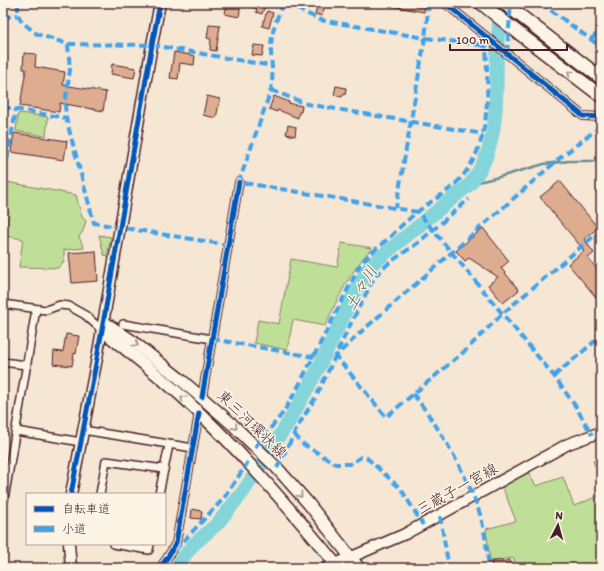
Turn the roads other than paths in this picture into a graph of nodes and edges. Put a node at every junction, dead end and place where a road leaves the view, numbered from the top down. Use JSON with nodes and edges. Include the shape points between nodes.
{"nodes":[{"id":1,"x":160,"y":3,"type":"edge"},
{"id":2,"x":445,"y":3,"type":"edge"},
{"id":3,"x":482,"y":3,"type":"edge"},
{"id":4,"x":506,"y":5,"type":"edge"},
{"id":5,"x":601,"y":78,"type":"edge"},
{"id":6,"x":601,"y":96,"type":"edge"},
{"id":7,"x":601,"y":117,"type":"edge"},
{"id":8,"x":239,"y":182,"type":"dead end"},
{"id":9,"x":3,"y":304,"type":"edge"},
{"id":10,"x":36,"y":309,"type":"junction"},
{"id":11,"x":123,"y":324,"type":"dead end"},
{"id":12,"x":103,"y":326,"type":"junction"},
{"id":13,"x":212,"y":339,"type":"junction"},
{"id":14,"x":3,"y":362,"type":"edge"},
{"id":15,"x":26,"y":365,"type":"junction"},
{"id":16,"x":202,"y":397,"type":"junction"},
{"id":17,"x":199,"y":413,"type":"junction"},
{"id":18,"x":83,"y":430,"type":"junction"},
{"id":19,"x":16,"y":431,"type":"junction"},
{"id":20,"x":601,"y":432,"type":"edge"},
{"id":21,"x":81,"y":442,"type":"junction"},
{"id":22,"x":168,"y":445,"type":"junction"},
{"id":23,"x":193,"y":448,"type":"junction"},
{"id":24,"x":164,"y":469,"type":"junction"},
{"id":25,"x":71,"y":493,"type":"edge"},
{"id":26,"x":100,"y":493,"type":"edge"},
{"id":27,"x":160,"y":493,"type":"edge"},
{"id":28,"x":3,"y":506,"type":"edge"},
{"id":29,"x":69,"y":545,"type":"edge"},
{"id":30,"x":119,"y":545,"type":"edge"},
{"id":31,"x":150,"y":545,"type":"edge"},
{"id":32,"x":351,"y":558,"type":"junction"},
{"id":33,"x":333,"y":567,"type":"edge"},
{"id":34,"x":71,"y":568,"type":"edge"},
{"id":35,"x":160,"y":568,"type":"edge"},
{"id":36,"x":359,"y":568,"type":"edge"}],
"edges":[{"from":1,"to":12,"type":"street"},
{"from":2,"to":7,"type":"street","via":[[583,116]]},
{"from":6,"to":3,"type":"highway","one_way":true},
{"from":4,"to":5,"type":"highway"},
{"from":8,"to":13,"type":"street"},
{"from":9,"to":10,"type":"street"},
{"from":10,"to":12,"type":"street","via":[[46,310],[65,305]]},
{"from":10,"to":15,"type":"street"},
{"from":11,"to":13,"type":"street"},
{"from":12,"to":16,"type":"main road","name":"東三河環状線","one_way":true,"via":[[131,340]]},
{"from":17,"to":12,"type":"main road","name":"東三河環状線","one_way":true},
{"from":12,"to":18,"type":"street"},
{"from":13,"to":16,"type":"street"},
{"from":14,"to":15,"type":"street"},
{"from":15,"to":19,"type":"street"},
{"from":16,"to":32,"type":"main road","name":"東三河環状線","one_way":true,"via":[[275,466]]},
{"from":17,"to":23,"type":"street"},
{"from":17,"to":33,"type":"main road","name":"東三河環状線","via":[[263,478]]},
{"from":18,"to":21,"type":"street"},
{"from":18,"to":22,"type":"street"},
{"from":19,"to":21,"type":"street"},
{"from":19,"to":28,"type":"street"},
{"from":20,"to":32,"type":"street","name":"三蔵子一宮線","via":[[568,444],[404,534]]},
{"from":21,"to":25,"type":"street"},
{"from":22,"to":23,"type":"street"},
{"from":22,"to":24,"type":"street"},
{"from":23,"to":35,"type":"street","via":[[176,543]]},
{"from":24,"to":26,"type":"street","via":[[106,461]]},
{"from":24,"to":27,"type":"street"},
{"from":29,"to":34,"type":"street"},
{"from":30,"to":31,"type":"street","via":[[149,550]]},
{"from":32,"to":33,"type":"street","name":"三蔵子一宮線"},
{"from":32,"to":36,"type":"main road","name":"東三河環状線"}]}
